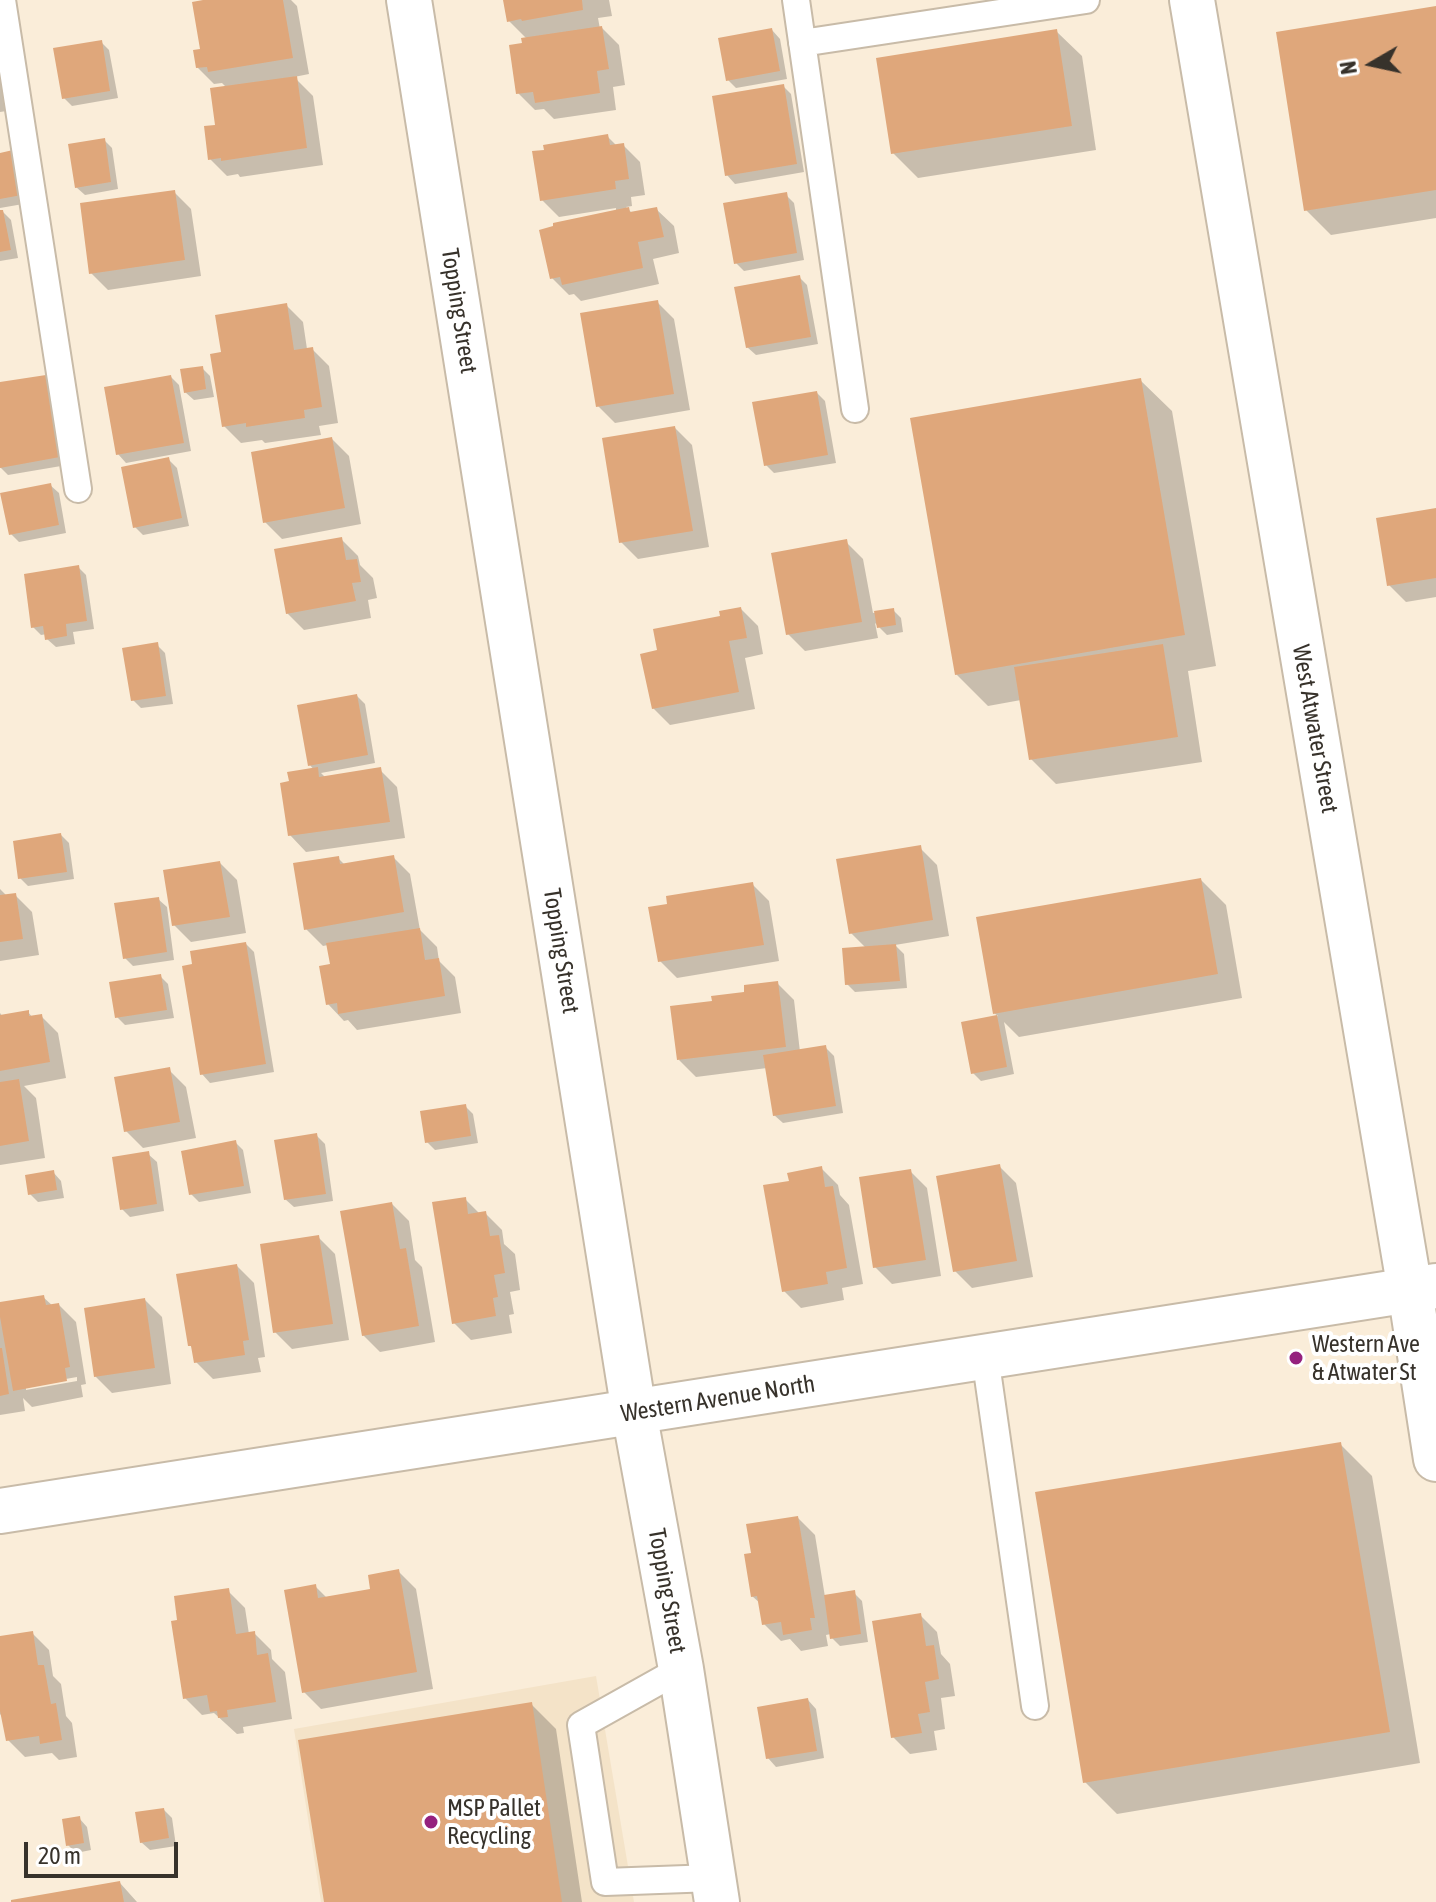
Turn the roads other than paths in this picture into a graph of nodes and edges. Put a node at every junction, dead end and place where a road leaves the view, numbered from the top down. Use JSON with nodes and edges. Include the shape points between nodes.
{"nodes":[{"id":1,"x":2,"y":0,"type":"edge"},
{"id":2,"x":409,"y":0,"type":"edge"},
{"id":3,"x":796,"y":0,"type":"edge"},
{"id":4,"x":1086,"y":0,"type":"edge"},
{"id":5,"x":1192,"y":0,"type":"edge"},
{"id":6,"x":802,"y":43,"type":"junction"},
{"id":7,"x":855,"y":409,"type":"dead end"},
{"id":8,"x":78,"y":489,"type":"dead end"},
{"id":9,"x":1423,"y":1288,"type":"edge"},
{"id":10,"x":985,"y":1356,"type":"junction"},
{"id":11,"x":634,"y":1412,"type":"junction"},
{"id":12,"x":1436,"y":1459,"type":"edge"},
{"id":13,"x":0,"y":1511,"type":"edge"},
{"id":14,"x":681,"y":1669,"type":"junction"},
{"id":15,"x":1035,"y":1706,"type":"dead end"},
{"id":16,"x":715,"y":1890,"type":"edge"}],
"edges":[{"from":1,"to":8,"type":"lane"},
{"from":2,"to":11,"type":"street","name":"Topping Street"},
{"from":3,"to":6,"type":"lane"},
{"from":4,"to":6,"type":"lane"},
{"from":5,"to":9,"type":"street","name":"West Atwater Street"},
{"from":6,"to":7,"type":"lane"},
{"from":9,"to":10,"type":"street","name":"Western Avenue North"},
{"from":9,"to":12,"type":"street","name":"West Atwater Street"},
{"from":10,"to":11,"type":"street","name":"Western Avenue North"},
{"from":10,"to":15,"type":"lane"},
{"from":11,"to":13,"type":"street","name":"Western Avenue North"},
{"from":11,"to":14,"type":"street","name":"Topping Street"},
{"from":14,"to":16,"type":"street","name":"Topping Street"},
{"from":14,"to":16,"type":"lane","via":[[581,1725],[605,1882]]}]}
